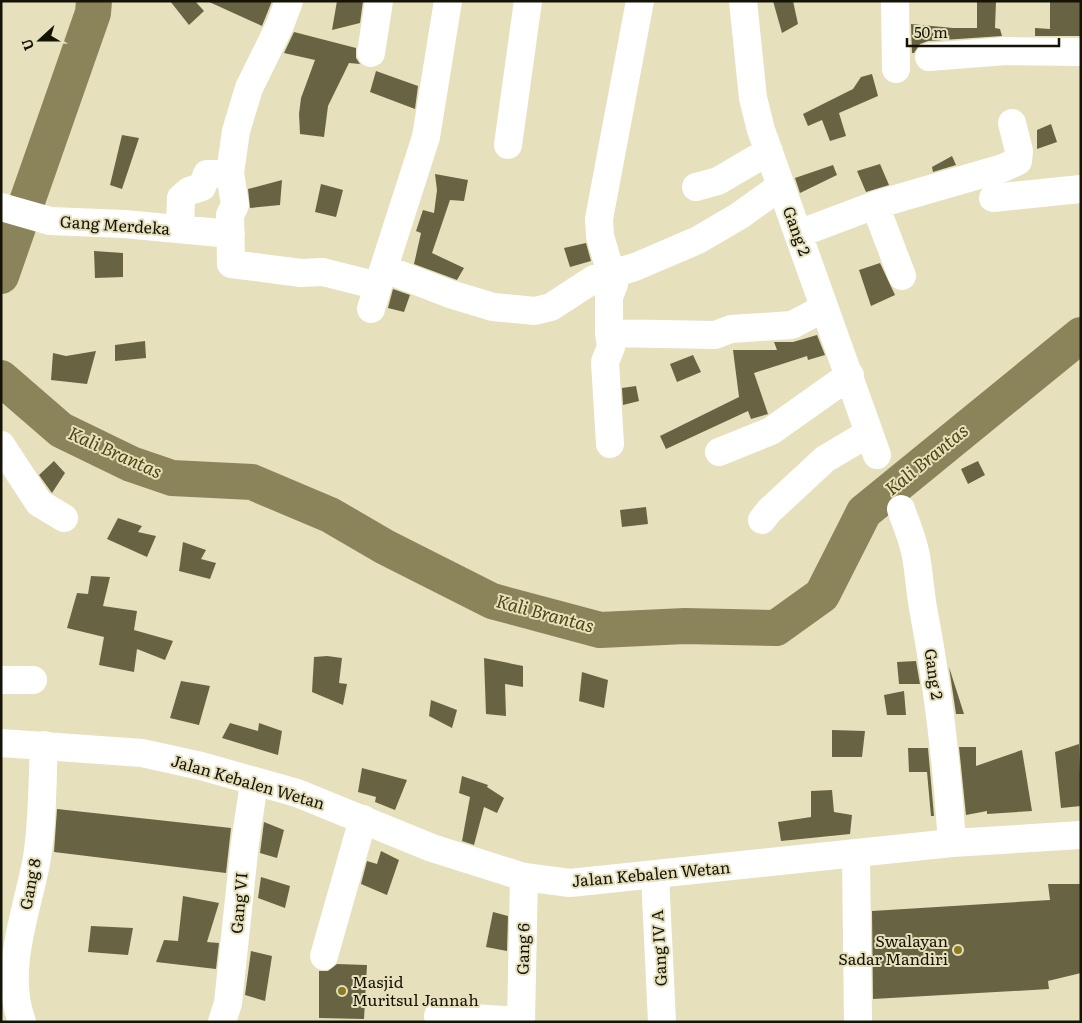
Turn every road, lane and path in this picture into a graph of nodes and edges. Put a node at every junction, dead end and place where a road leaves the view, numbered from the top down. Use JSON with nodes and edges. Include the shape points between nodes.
{"nodes":[{"id":1,"x":289,"y":1,"type":"edge"},
{"id":2,"x":379,"y":1,"type":"edge"},
{"id":3,"x":448,"y":1,"type":"edge"},
{"id":4,"x":528,"y":1,"type":"edge"},
{"id":5,"x":640,"y":1,"type":"edge"},
{"id":6,"x":743,"y":1,"type":"edge"},
{"id":7,"x":895,"y":1,"type":"edge"},
{"id":8,"x":1081,"y":52,"type":"edge"},
{"id":9,"x":371,"y":54,"type":"dead end"},
{"id":10,"x":929,"y":57,"type":"dead end"},
{"id":11,"x":896,"y":69,"type":"dead end"},
{"id":12,"x":1012,"y":123,"type":"dead end"},
{"id":13,"x":508,"y":145,"type":"dead end"},
{"id":14,"x":769,"y":151,"type":"junction"},
{"id":15,"x":230,"y":172,"type":"junction"},
{"id":16,"x":781,"y":186,"type":"junction"},
{"id":17,"x":696,"y":187,"type":"dead end"},
{"id":18,"x":1081,"y":188,"type":"edge"},
{"id":19,"x":993,"y":198,"type":"dead end"},
{"id":20,"x":876,"y":205,"type":"junction"},
{"id":21,"x":1,"y":207,"type":"edge"},
{"id":22,"x":180,"y":229,"type":"junction"},
{"id":23,"x":231,"y":234,"type":"junction"},
{"id":24,"x":798,"y":234,"type":"junction"},
{"id":25,"x":611,"y":274,"type":"junction"},
{"id":26,"x":902,"y":276,"type":"dead end"},
{"id":27,"x":378,"y":288,"type":"junction"},
{"id":28,"x":824,"y":308,"type":"junction"},
{"id":29,"x":609,"y":333,"type":"junction"},
{"id":30,"x":850,"y":375,"type":"junction"},
{"id":31,"x":1,"y":444,"type":"edge"},
{"id":32,"x":610,"y":444,"type":"dead end"},
{"id":33,"x":719,"y":452,"type":"dead end"},
{"id":34,"x":901,"y":509,"type":"dead end"},
{"id":35,"x":64,"y":518,"type":"dead end"},
{"id":36,"x":762,"y":520,"type":"dead end"},
{"id":37,"x":1,"y":680,"type":"edge"},
{"id":38,"x":33,"y":680,"type":"dead end"},
{"id":39,"x":1,"y":743,"type":"edge"},
{"id":40,"x":44,"y":745,"type":"junction"},
{"id":41,"x":254,"y":783,"type":"junction"},
{"id":42,"x":363,"y":819,"type":"junction"},
{"id":43,"x":1081,"y":835,"type":"edge"},
{"id":44,"x":952,"y":843,"type":"junction"},
{"id":45,"x":856,"y":853,"type":"junction"},
{"id":46,"x":655,"y":875,"type":"junction"},
{"id":47,"x":524,"y":877,"type":"junction"},
{"id":48,"x":324,"y":956,"type":"dead end"},
{"id":49,"x":438,"y":1016,"type":"dead end"},
{"id":50,"x":22,"y":1022,"type":"edge"},
{"id":51,"x":222,"y":1022,"type":"edge"},
{"id":52,"x":521,"y":1022,"type":"edge"},
{"id":53,"x":662,"y":1022,"type":"edge"},
{"id":54,"x":858,"y":1022,"type":"edge"}],
"edges":[{"from":1,"to":15,"type":"street","via":[[243,105]]},
{"from":2,"to":9,"type":"street"},
{"from":3,"to":27,"type":"street","via":[[426,137]]},
{"from":4,"to":13,"type":"street"},
{"from":5,"to":25,"type":"street","via":[[600,211],[600,236]]},
{"from":6,"to":14,"type":"street","name":"Gang 2","via":[[754,98]]},
{"from":7,"to":11,"type":"street"},
{"from":8,"to":10,"type":"street","via":[[1006,51]]},
{"from":12,"to":20,"type":"street","via":[[1019,151],[1018,161]]},
{"from":14,"to":16,"type":"street","name":"Gang 2"},
{"from":14,"to":17,"type":"street","via":[[718,181]]},
{"from":15,"to":22,"type":"street","via":[[207,174],[202,187],[181,198]]},
{"from":15,"to":23,"type":"street","via":[[235,205],[230,215]]},
{"from":16,"to":24,"type":"street","name":"Gang 2"},
{"from":16,"to":25,"type":"street","via":[[698,240],[635,268]]},
{"from":18,"to":19,"type":"street"},
{"from":20,"to":24,"type":"street"},
{"from":20,"to":26,"type":"street"},
{"from":21,"to":22,"type":"street","name":"Gang Merdeka","via":[[50,221]]},
{"from":22,"to":23,"type":"street","name":"Gang Merdeka"},
{"from":23,"to":27,"type":"street","via":[[233,276],[323,272]]},
{"from":24,"to":28,"type":"street","name":"Gang 2"},
{"from":25,"to":27,"type":"street","via":[[594,280],[551,308],[535,311],[493,307],[450,294]]},
{"from":25,"to":29,"type":"street","via":[[614,284],[609,297]]},
{"from":28,"to":29,"type":"street","via":[[792,325],[731,329],[715,335]]},
{"from":28,"to":30,"type":"street","name":"Gang 2"},
{"from":29,"to":32,"type":"street","via":[[611,347],[605,362]]},
{"from":30,"to":33,"type":"street","via":[[771,431]]},
{"from":30,"to":36,"type":"street","name":"Gang 2","via":[[873,444],[826,459]]},
{"from":31,"to":35,"type":"street","via":[[39,503]]},
{"from":34,"to":44,"type":"street","name":"Gang 2","via":[[916,556],[933,661],[948,774]]},
{"from":37,"to":38,"type":"street"},
{"from":39,"to":40,"type":"street","name":"Jalan Kebalen Wetan"},
{"from":40,"to":41,"type":"street","name":"Jalan Kebalen Wetan","via":[[142,753],[201,766]]},
{"from":40,"to":50,"type":"street","name":"Gang 8","via":[[36,862],[15,966],[16,1003]]},
{"from":41,"to":42,"type":"street","name":"Jalan Kebalen Wetan","via":[[297,793]]},
{"from":41,"to":51,"type":"street","name":"Gang VI","via":[[228,1003]]},
{"from":42,"to":47,"type":"street","name":"Jalan Kebalen Wetan","via":[[432,848]]},
{"from":42,"to":48,"type":"street"},
{"from":43,"to":44,"type":"street","name":"Jalan Kebalen Wetan"},
{"from":44,"to":45,"type":"street","name":"Jalan Kebalen Wetan"},
{"from":45,"to":46,"type":"street","name":"Jalan Kebalen Wetan"},
{"from":45,"to":54,"type":"street"},
{"from":46,"to":47,"type":"street","name":"Jalan Kebalen Wetan","via":[[570,883]]},
{"from":46,"to":53,"type":"street","name":"Gang IV A"},
{"from":47,"to":52,"type":"street","name":"Gang 6"},
{"from":49,"to":52,"type":"street"}]}
